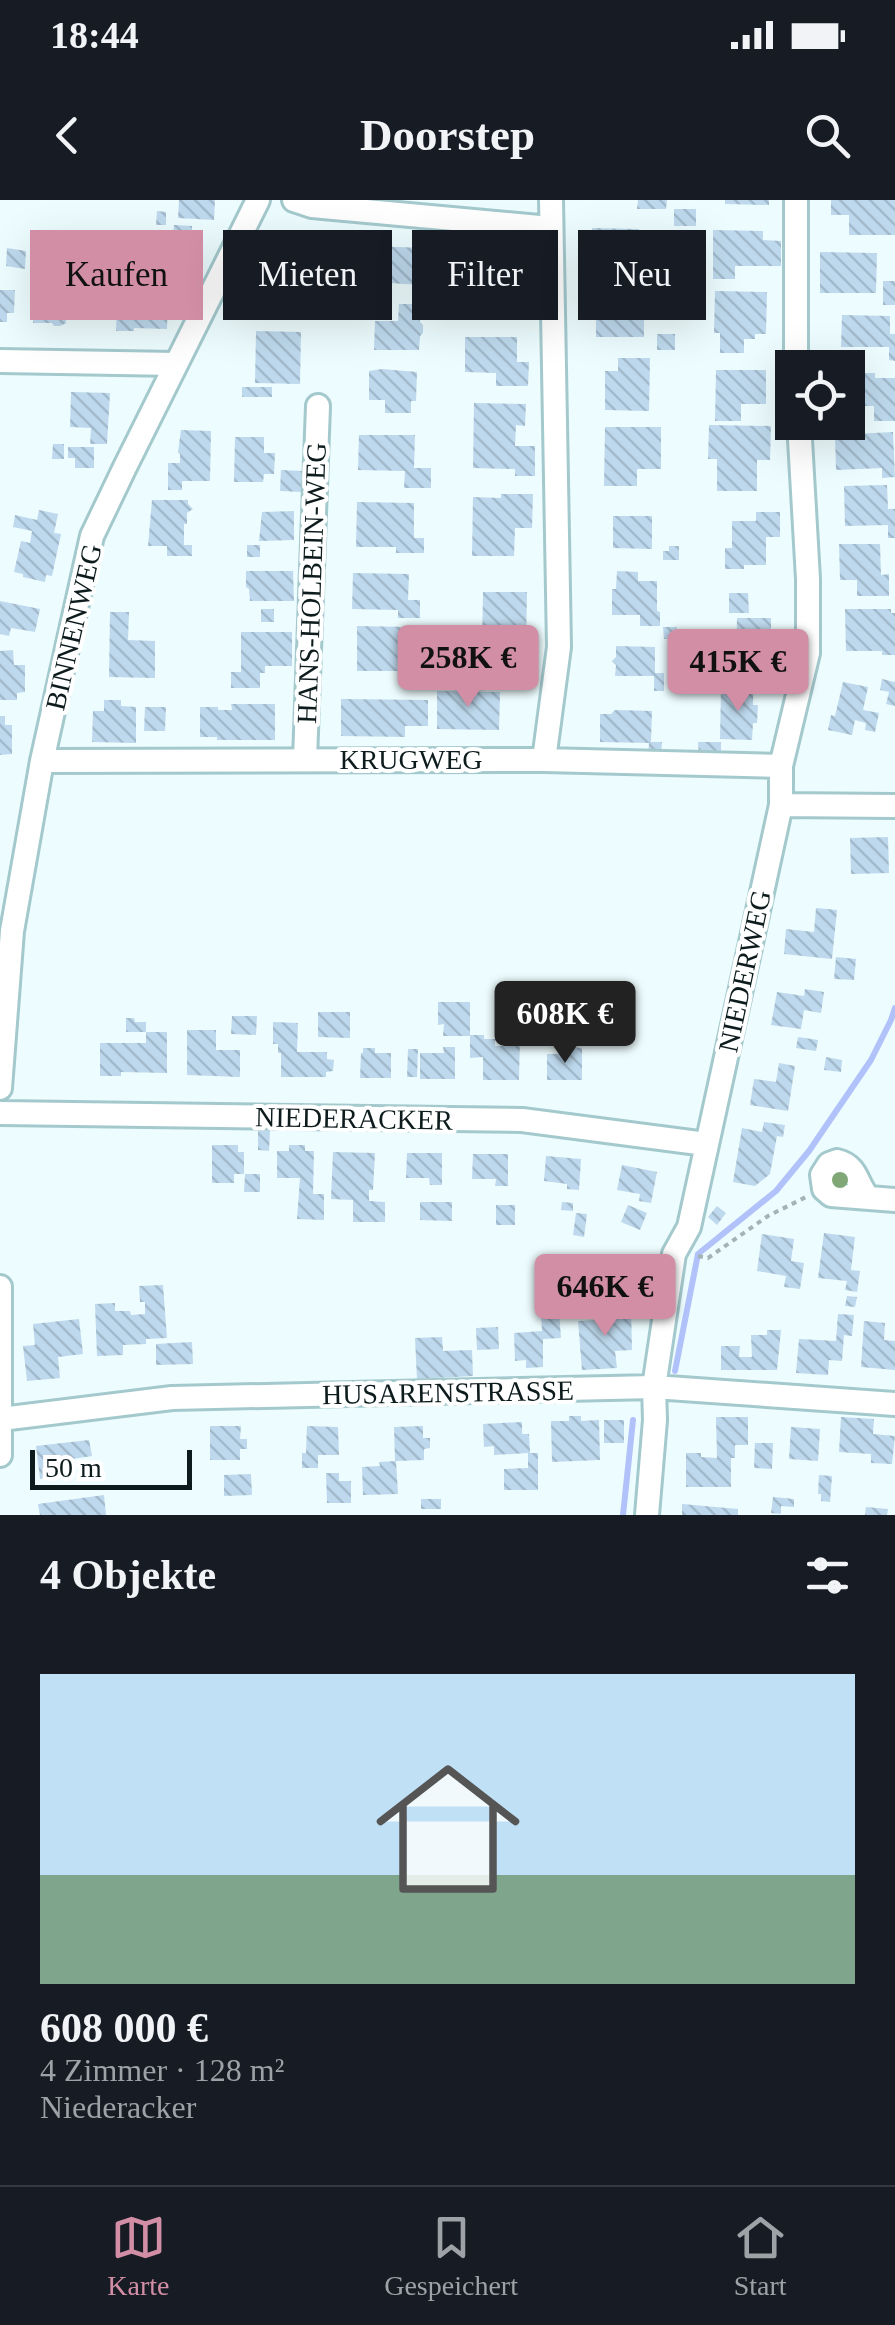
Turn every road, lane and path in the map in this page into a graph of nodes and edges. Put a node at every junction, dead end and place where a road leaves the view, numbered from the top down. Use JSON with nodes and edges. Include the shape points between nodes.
{"nodes":[{"id":1,"x":258,"y":200,"type":"edge"},
{"id":2,"x":294,"y":200,"type":"edge"},
{"id":3,"x":551,"y":200,"type":"edge"},
{"id":4,"x":796,"y":200,"type":"edge"},
{"id":5,"x":550,"y":228,"type":"junction"},
{"id":6,"x":796,"y":350,"type":"edge"},
{"id":7,"x":0,"y":360,"type":"edge"},
{"id":8,"x":176,"y":364,"type":"junction"},
{"id":9,"x":318,"y":406,"type":"dead end"},
{"id":10,"x":800,"y":440,"type":"edge"},
{"id":11,"x":305,"y":759,"type":"junction"},
{"id":12,"x":544,"y":760,"type":"junction"},
{"id":13,"x":42,"y":761,"type":"junction"},
{"id":14,"x":781,"y":766,"type":"junction"},
{"id":15,"x":781,"y":805,"type":"junction"},
{"id":16,"x":895,"y":806,"type":"edge"},
{"id":17,"x":6,"y":931,"type":"edge"},
{"id":18,"x":0,"y":1088,"type":"edge"},
{"id":19,"x":0,"y":1112,"type":"edge"},
{"id":20,"x":706,"y":1144,"type":"junction"},
{"id":21,"x":824,"y":1189,"type":"junction"},
{"id":22,"x":868,"y":1197,"type":"junction"},
{"id":23,"x":895,"y":1200,"type":"edge"},
{"id":24,"x":708,"y":1258,"type":"dead end"},
{"id":25,"x":0,"y":1286,"type":"edge"},
{"id":26,"x":654,"y":1387,"type":"junction"},
{"id":27,"x":895,"y":1404,"type":"edge"},
{"id":28,"x":2,"y":1419,"type":"edge"},
{"id":29,"x":0,"y":1456,"type":"edge"},
{"id":30,"x":647,"y":1515,"type":"edge"}],
"edges":[{"from":1,"to":8,"type":"street","name":"BINNENWEG"},
{"from":2,"to":5,"type":"street"},
{"from":3,"to":5,"type":"street"},
{"from":4,"to":6,"type":"street"},
{"from":5,"to":12,"type":"street","via":[[559,647]]},
{"from":7,"to":8,"type":"street"},
{"from":8,"to":13,"type":"street","name":"BINNENWEG","via":[[92,536]]},
{"from":9,"to":11,"type":"street","name":"HANS-HOLBEIN-WEG"},
{"from":10,"to":14,"type":"street","name":"NIEDERWEG","via":[[808,653]]},
{"from":11,"to":12,"type":"street","name":"KRUGWEG"},
{"from":11,"to":13,"type":"street","name":"KRUGWEG"},
{"from":12,"to":14,"type":"street","name":"KRUGWEG"},
{"from":13,"to":17,"type":"street","name":"BINNENWEG"},
{"from":14,"to":15,"type":"street","name":"NIEDERWEG"},
{"from":15,"to":16,"type":"street"},
{"from":15,"to":20,"type":"street","name":"NIEDERWEG"},
{"from":17,"to":18,"type":"street","name":"BINNENWEG"},
{"from":19,"to":20,"type":"street","name":"NIEDERACKER","via":[[522,1120]]},
{"from":20,"to":26,"type":"street","name":"NIEDERWEG","via":[[689,1227],[674,1254]]},
{"from":21,"to":22,"type":"street"},
{"from":21,"to":22,"type":"street","via":[[822,1175],[837,1161],[852,1168]]},
{"from":21,"to":24,"type":"path","via":[[768,1216]]},
{"from":22,"to":23,"type":"street"},
{"from":25,"to":28,"type":"street"},
{"from":26,"to":27,"type":"street","name":"HUSARENSTRASSE"},
{"from":26,"to":28,"type":"street","name":"HUSARENSTRASSE","via":[[172,1398]]},
{"from":26,"to":30,"type":"street","name":"NIEDERWEG"},
{"from":28,"to":29,"type":"street"}]}
